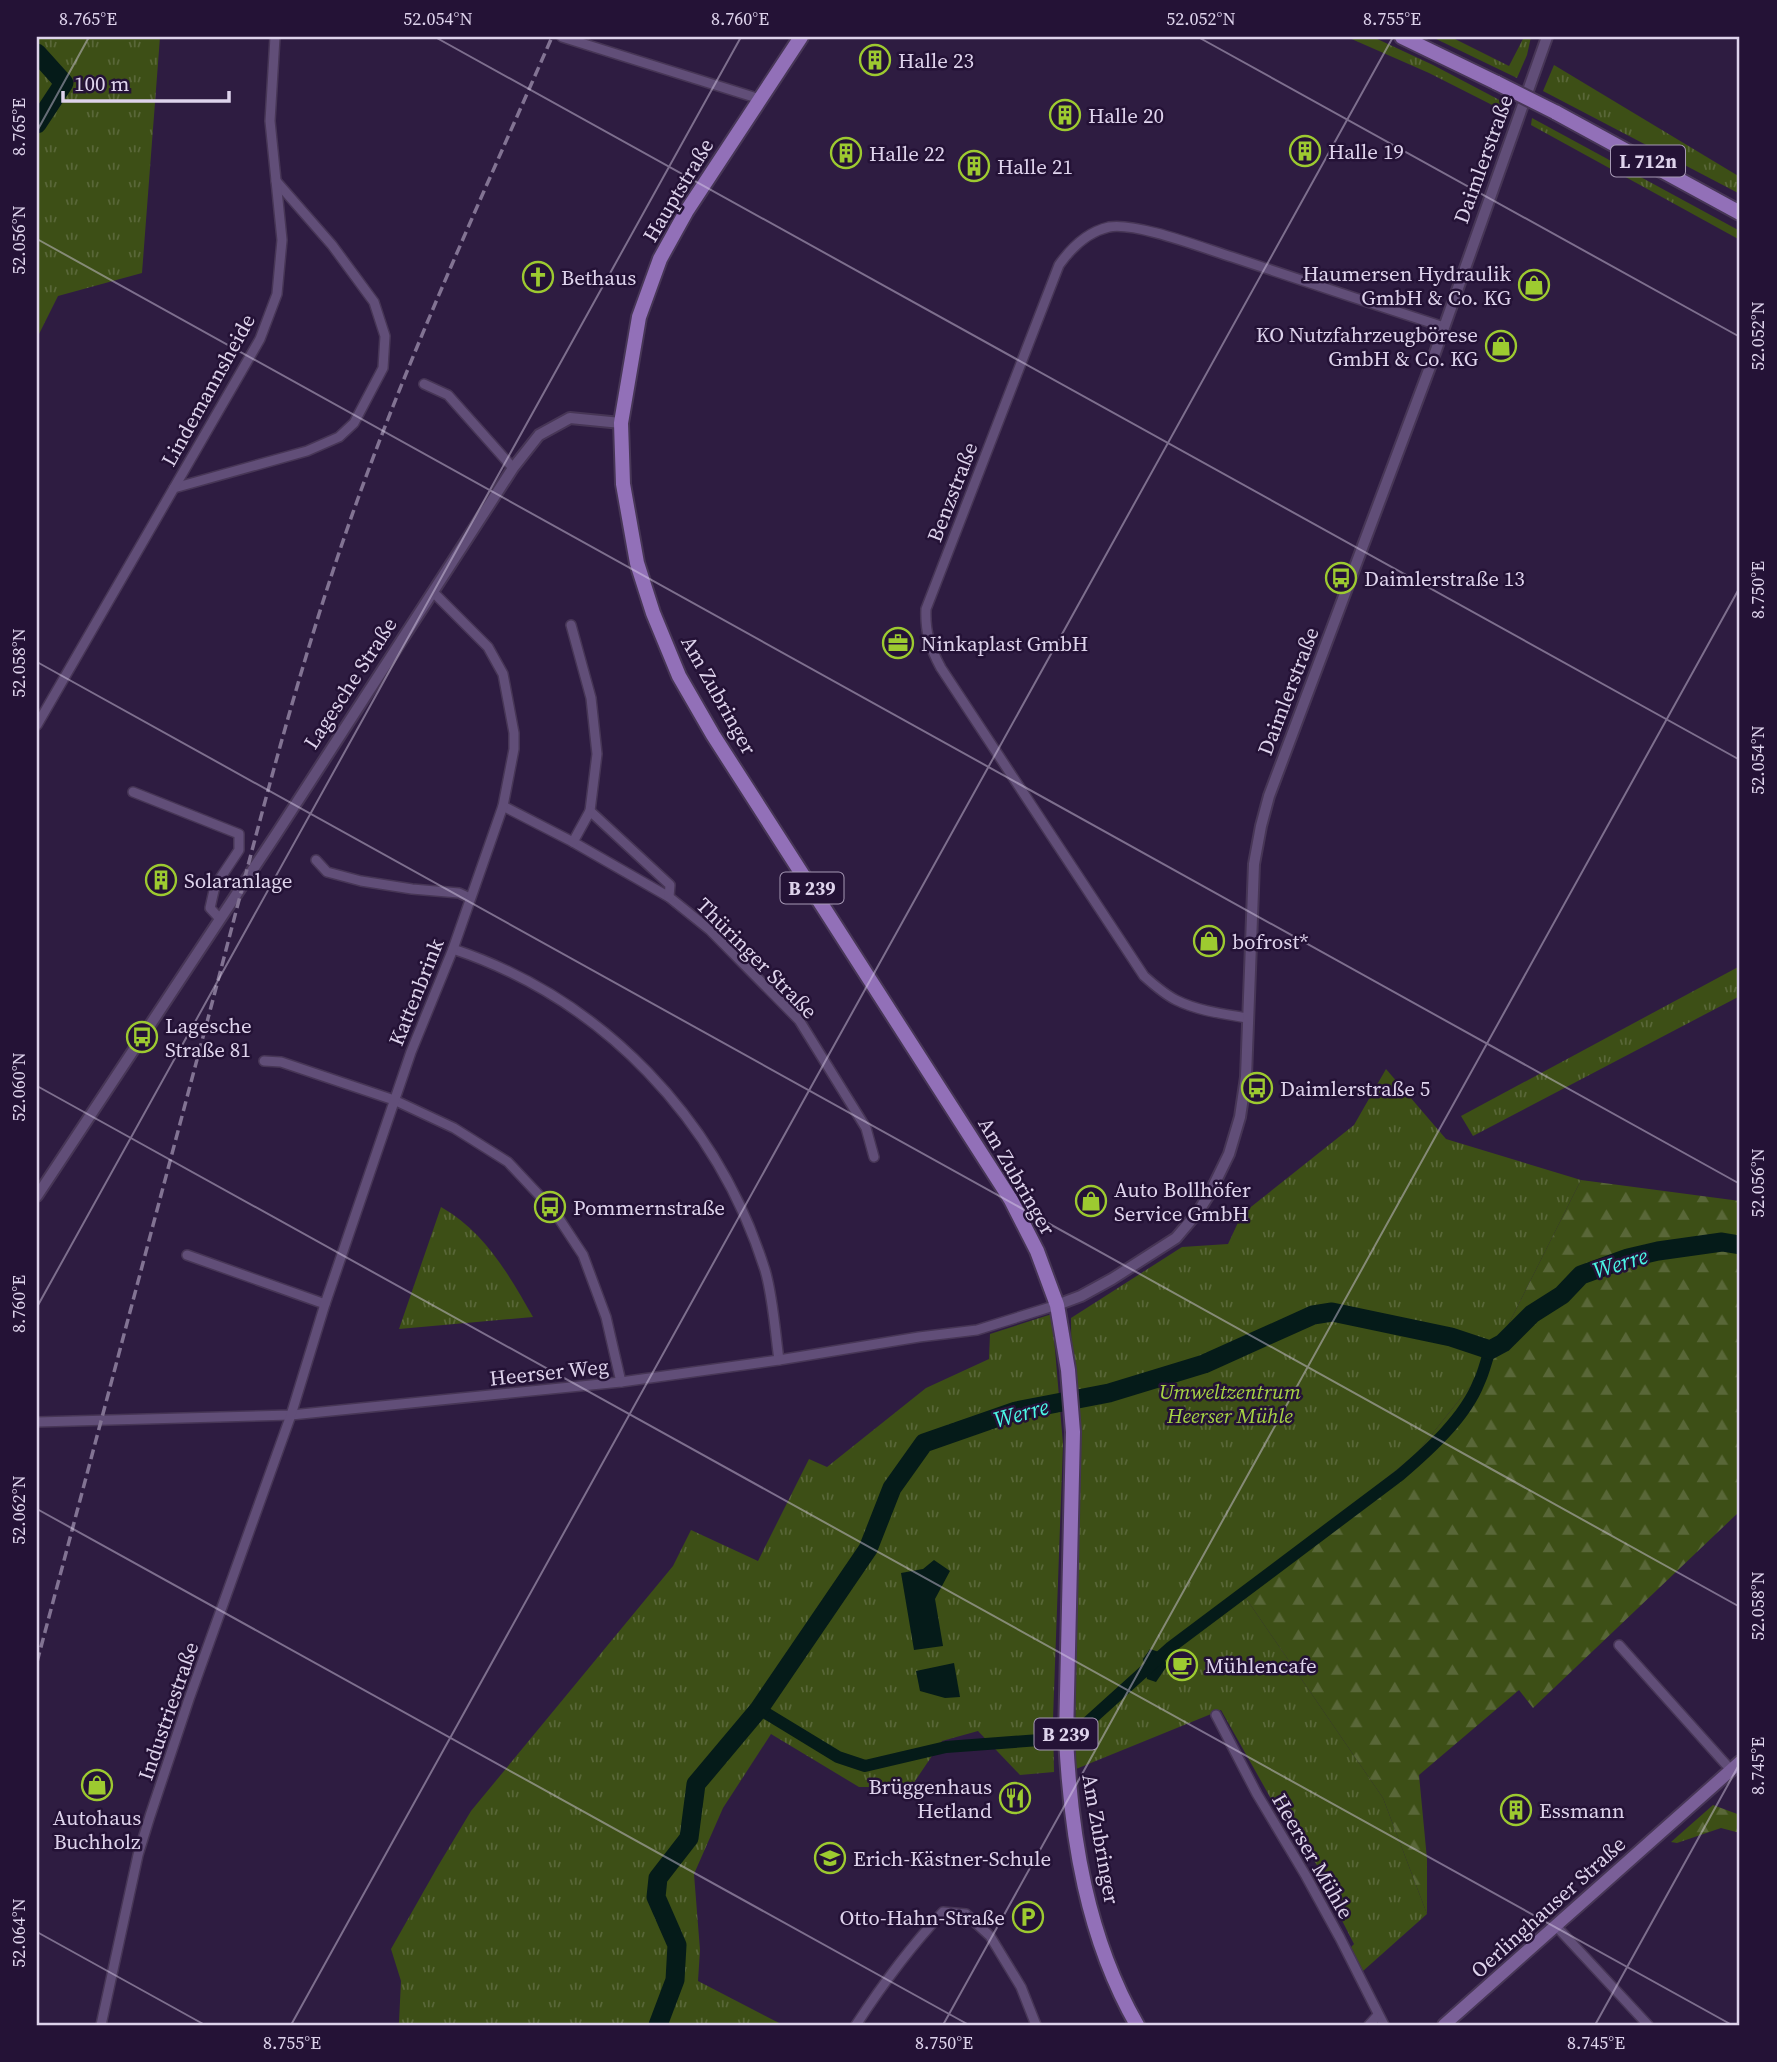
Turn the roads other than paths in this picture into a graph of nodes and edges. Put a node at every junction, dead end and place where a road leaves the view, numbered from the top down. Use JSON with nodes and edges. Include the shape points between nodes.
{"nodes":[{"id":1,"x":275,"y":37,"type":"edge"},
{"id":2,"x":562,"y":37,"type":"edge"},
{"id":3,"x":801,"y":37,"type":"edge"},
{"id":4,"x":1402,"y":37,"type":"edge"},
{"id":5,"x":1547,"y":37,"type":"edge"},
{"id":6,"x":760,"y":99,"type":"junction"},
{"id":7,"x":275,"y":180,"type":"junction"},
{"id":8,"x":1740,"y":213,"type":"edge"},
{"id":9,"x":1444,"y":327,"type":"junction"},
{"id":10,"x":424,"y":384,"type":"dead end"},
{"id":11,"x":621,"y":423,"type":"junction"},
{"id":12,"x":513,"y":468,"type":"junction"},
{"id":13,"x":174,"y":488,"type":"junction"},
{"id":14,"x":433,"y":592,"type":"junction"},
{"id":15,"x":571,"y":625,"type":"dead end"},
{"id":16,"x":37,"y":724,"type":"edge"},
{"id":17,"x":133,"y":792,"type":"dead end"},
{"id":18,"x":503,"y":806,"type":"junction"},
{"id":19,"x":590,"y":810,"type":"junction"},
{"id":20,"x":573,"y":842,"type":"junction"},
{"id":21,"x":316,"y":860,"type":"dead end"},
{"id":22,"x":669,"y":897,"type":"junction"},
{"id":23,"x":470,"y":898,"type":"junction"},
{"id":24,"x":220,"y":919,"type":"junction"},
{"id":25,"x":453,"y":949,"type":"junction"},
{"id":26,"x":1248,"y":1018,"type":"junction"},
{"id":27,"x":264,"y":1061,"type":"dead end"},
{"id":28,"x":394,"y":1100,"type":"junction"},
{"id":29,"x":874,"y":1157,"type":"dead end"},
{"id":30,"x":37,"y":1196,"type":"edge"},
{"id":31,"x":187,"y":1255,"type":"dead end"},
{"id":32,"x":325,"y":1304,"type":"junction"},
{"id":33,"x":1057,"y":1305,"type":"junction"},
{"id":34,"x":779,"y":1360,"type":"junction"},
{"id":35,"x":621,"y":1382,"type":"junction"},
{"id":36,"x":291,"y":1415,"type":"junction"},
{"id":37,"x":37,"y":1422,"type":"edge"},
{"id":38,"x":1619,"y":1645,"type":"dead end"},
{"id":39,"x":1216,"y":1715,"type":"dead end"},
{"id":40,"x":1736,"y":1766,"type":"edge"},
{"id":41,"x":1556,"y":1926,"type":"junction"},
{"id":42,"x":1378,"y":2015,"type":"junction"},
{"id":43,"x":101,"y":2025,"type":"edge"},
{"id":44,"x":856,"y":2025,"type":"edge"},
{"id":45,"x":1036,"y":2025,"type":"edge"},
{"id":46,"x":1137,"y":2025,"type":"edge"},
{"id":47,"x":1369,"y":2025,"type":"edge"},
{"id":48,"x":1384,"y":2025,"type":"edge"},
{"id":49,"x":1444,"y":2025,"type":"edge"},
{"id":50,"x":1648,"y":2025,"type":"edge"}],
"edges":[{"from":1,"to":7,"type":"street","name":"Lindemannsheide","via":[[270,121]]},
{"from":2,"to":6,"type":"street"},
{"from":3,"to":6,"type":"main road","name":"Hauptstraße","number":"B 239"},
{"from":4,"to":8,"type":"main road","number":"L 712n","bridge":true,"via":[[1555,112]]},
{"from":5,"to":9,"type":"street","name":"Daimlerstraße"},
{"from":6,"to":11,"type":"main road","name":"Hauptstraße","number":"B 239","via":[[660,259],[639,317]]},
{"from":7,"to":13,"type":"street","name":"Lindemannsheide","via":[[282,240],[277,294],[260,339]]},
{"from":7,"to":13,"type":"street","via":[[373,302],[385,336],[383,369],[354,423],[339,437],[307,451]]},
{"from":9,"to":26,"type":"street","name":"Daimlerstraße","via":[[1269,796],[1254,864]]},
{"from":9,"to":26,"type":"street","name":"Benzstraße","via":[[1132,227],[1109,227],[1092,234],[1077,243],[1059,265],[926,609],[926,633],[941,668],[1144,976],[1177,1001]]},
{"from":10,"to":12,"type":"street","via":[[448,395]]},
{"from":11,"to":12,"type":"street","name":"Lagesche Straße","via":[[570,418],[539,435]]},
{"from":11,"to":33,"type":"main road","name":"Am Zubringer","number":"B 239","via":[[623,484],[637,563],[679,676],[1011,1200]]},
{"from":12,"to":14,"type":"street","name":"Lagesche Straße"},
{"from":13,"to":16,"type":"street","name":"Lindemannsheide"},
{"from":14,"to":18,"type":"street","name":"Kattenbrink","via":[[488,647],[503,674],[514,733]]},
{"from":14,"to":24,"type":"street","name":"Lagesche Straße"},
{"from":15,"to":19,"type":"street","via":[[591,698],[597,754]]},
{"from":17,"to":24,"type":"street","via":[[239,834],[239,850],[215,886],[209,908]]},
{"from":18,"to":20,"type":"street","name":"Thüringer Straße"},
{"from":18,"to":23,"type":"street","name":"Kattenbrink"},
{"from":19,"to":20,"type":"street"},
{"from":19,"to":22,"type":"street","name":"Thüringer Straße","via":[[670,885]]},
{"from":20,"to":22,"type":"street","name":"Thüringer Straße"},
{"from":21,"to":23,"type":"street","via":[[327,872],[361,881]]},
{"from":22,"to":29,"type":"street","name":"Thüringer Straße","via":[[710,930],[799,1020],[866,1128]]},
{"from":23,"to":25,"type":"street","name":"Kattenbrink"},
{"from":24,"to":30,"type":"street","name":"Lagesche Straße"},
{"from":25,"to":28,"type":"street","name":"Kattenbrink"},
{"from":25,"to":34,"type":"street","via":[[526,981],[577,1012],[643,1066],[682,1110],[745,1217],[766,1273]]},
{"from":26,"to":33,"type":"street","name":"Daimlerstraße","via":[[1246,1077],[1236,1135],[1198,1212],[1160,1249],[1081,1296]]},
{"from":27,"to":28,"type":"street","via":[[281,1062]]},
{"from":28,"to":32,"type":"street","name":"Kattenbrink"},
{"from":28,"to":35,"type":"street","via":[[454,1128],[508,1162],[554,1211],[583,1255],[606,1317]]},
{"from":31,"to":32,"type":"street"},
{"from":32,"to":36,"type":"street","name":"Kattenbrink"},
{"from":33,"to":34,"type":"street","name":"Heerser Weg","via":[[977,1331]]},
{"from":33,"to":46,"type":"main road","name":"Am Zubringer","number":"B 239","via":[[1069,1370],[1073,1432],[1066,1738],[1069,1788],[1095,1926]]},
{"from":34,"to":35,"type":"street","name":"Heerser Weg"},
{"from":35,"to":36,"type":"street","name":"Heerser Weg"},
{"from":36,"to":37,"type":"street","name":"Heerser Weg"},
{"from":36,"to":43,"type":"street","name":"Industriestraße","via":[[146,1829]]},
{"from":38,"to":40,"type":"street"},
{"from":39,"to":42,"type":"street","name":"Heerser Mühle"},
{"from":40,"to":41,"type":"main road","name":"Oerlinghauser Straße"},
{"from":41,"to":49,"type":"main road","name":"Oerlinghauser Straße"},
{"from":41,"to":50,"type":"street"},
{"from":42,"to":47,"type":"street"},
{"from":42,"to":48,"type":"street","name":"Heerser Mühle"},
{"from":44,"to":45,"type":"street","via":[[912,1946],[943,1912],[966,1914],[990,1936],[1021,1987]]}]}
